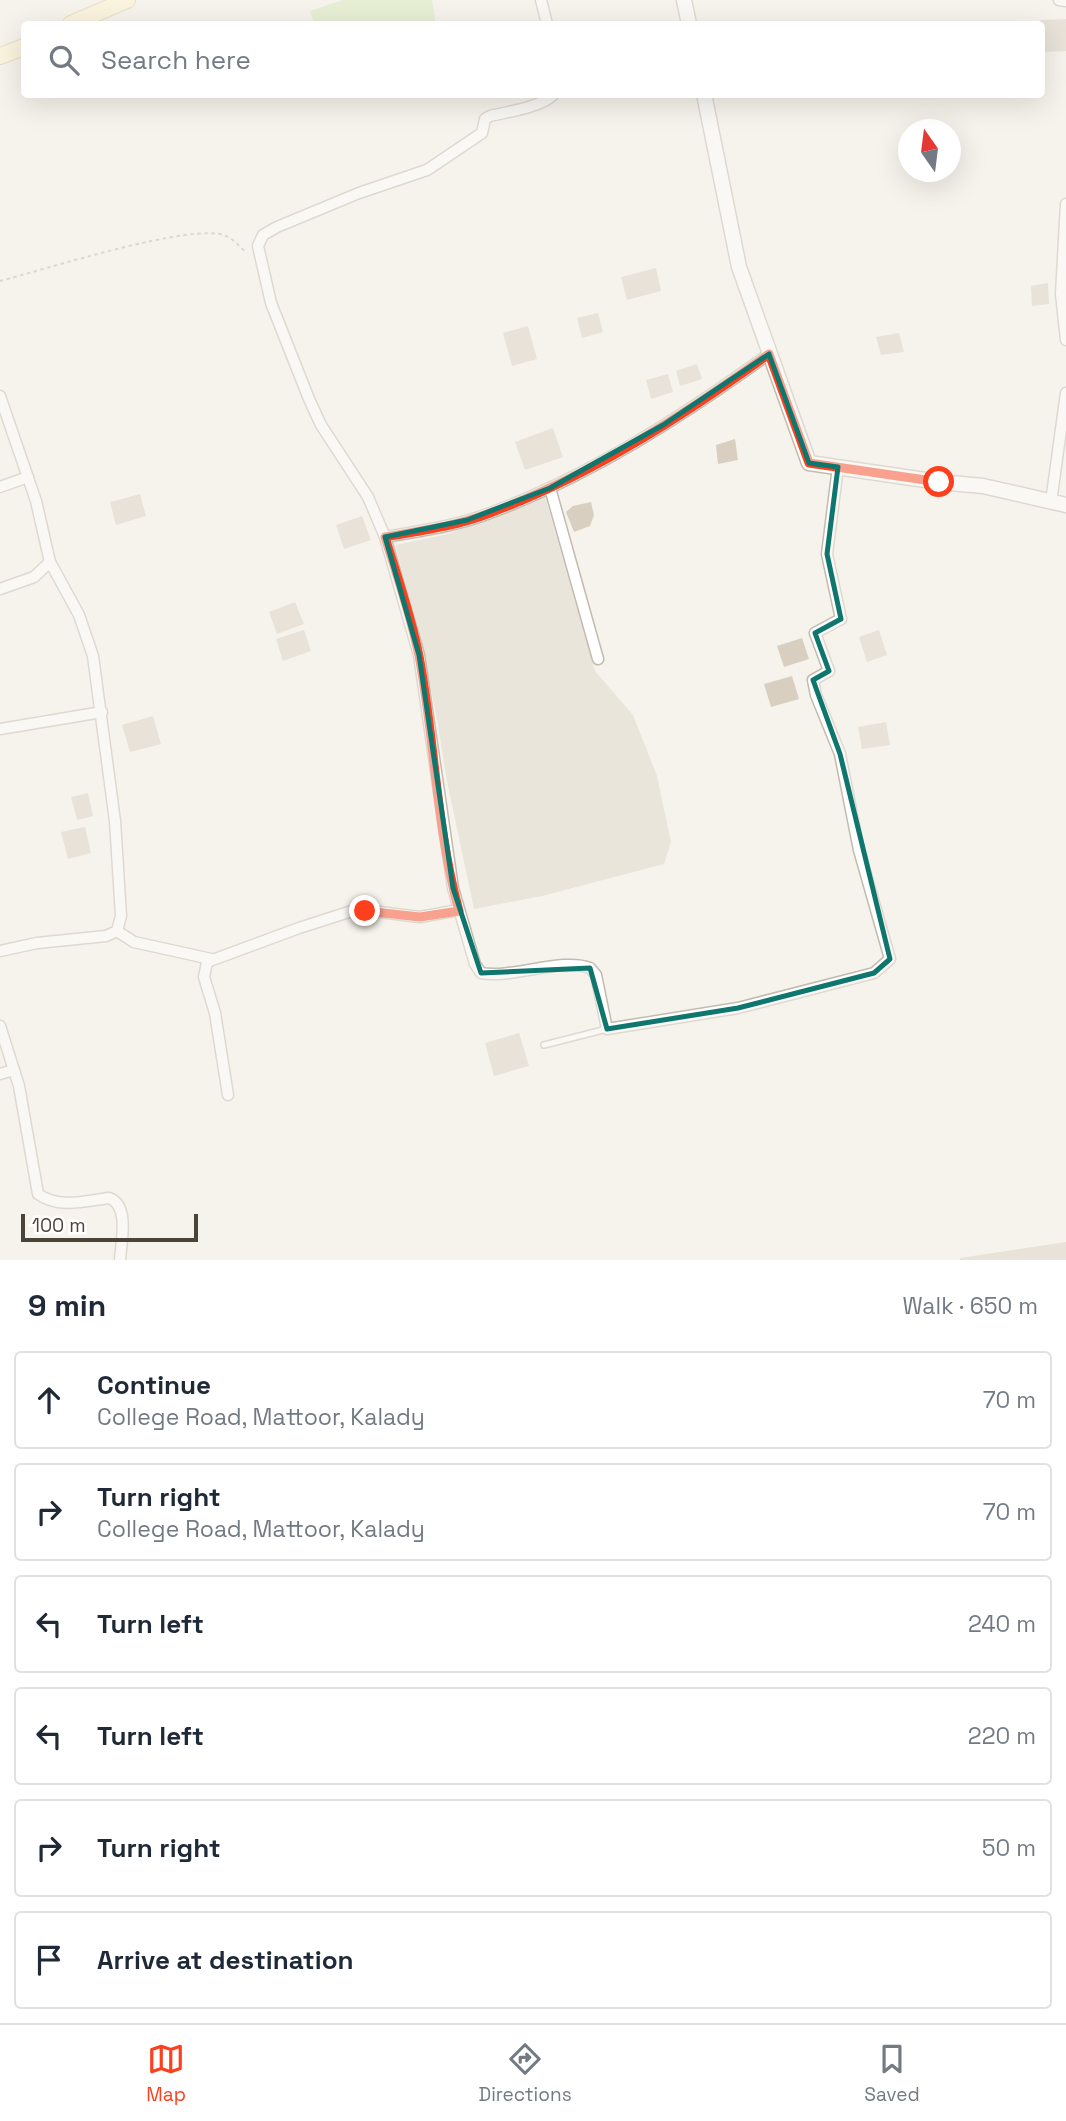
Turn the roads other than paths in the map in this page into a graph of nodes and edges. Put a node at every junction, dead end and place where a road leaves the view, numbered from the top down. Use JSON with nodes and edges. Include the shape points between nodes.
{"nodes":[{"id":1,"x":127,"y":0,"type":"edge"},
{"id":2,"x":541,"y":0,"type":"edge"},
{"id":3,"x":684,"y":0,"type":"edge"},
{"id":4,"x":1059,"y":0,"type":"edge"},
{"id":5,"x":1066,"y":1,"type":"edge"},
{"id":6,"x":78,"y":21,"type":"edge"},
{"id":7,"x":546,"y":21,"type":"edge"},
{"id":8,"x":689,"y":21,"type":"edge"},
{"id":9,"x":21,"y":48,"type":"edge"},
{"id":10,"x":0,"y":56,"type":"edge"},
{"id":11,"x":550,"y":98,"type":"edge"},
{"id":12,"x":705,"y":98,"type":"edge"},
{"id":13,"x":1066,"y":204,"type":"edge"},
{"id":14,"x":1066,"y":340,"type":"edge"},
{"id":15,"x":769,"y":354,"type":"junction"},
{"id":16,"x":1066,"y":393,"type":"edge"},
{"id":17,"x":0,"y":396,"type":"edge"},
{"id":18,"x":838,"y":467,"type":"junction"},
{"id":19,"x":27,"y":477,"type":"junction"},
{"id":20,"x":0,"y":486,"type":"edge"},
{"id":21,"x":550,"y":488,"type":"junction"},
{"id":22,"x":1051,"y":502,"type":"junction"},
{"id":23,"x":1066,"y":505,"type":"edge"},
{"id":24,"x":385,"y":537,"type":"junction"},
{"id":25,"x":50,"y":562,"type":"junction"},
{"id":26,"x":0,"y":589,"type":"edge"},
{"id":27,"x":598,"y":659,"type":"dead end"},
{"id":28,"x":102,"y":712,"type":"junction"},
{"id":29,"x":0,"y":729,"type":"edge"},
{"id":30,"x":459,"y":911,"type":"junction"},
{"id":31,"x":117,"y":931,"type":"junction"},
{"id":32,"x":0,"y":950,"type":"edge"},
{"id":33,"x":211,"y":959,"type":"junction"},
{"id":34,"x":0,"y":1026,"type":"edge"},
{"id":35,"x":607,"y":1029,"type":"junction"},
{"id":36,"x":544,"y":1045,"type":"dead end"},
{"id":37,"x":14,"y":1070,"type":"junction"},
{"id":38,"x":0,"y":1074,"type":"edge"},
{"id":39,"x":228,"y":1095,"type":"dead end"},
{"id":40,"x":120,"y":1260,"type":"edge"}],
"edges":[{"from":1,"to":6,"type":"main road"},
{"from":2,"to":7,"type":"street"},
{"from":3,"to":8,"type":"street"},
{"from":4,"to":5,"type":"street"},
{"from":9,"to":10,"type":"main road"},
{"from":11,"to":24,"type":"street","via":[[485,119],[482,133],[427,170],[290,221],[259,241],[271,303],[309,399],[368,497]]},
{"from":12,"to":15,"type":"street","via":[[739,267]]},
{"from":13,"to":14,"type":"street","via":[[1061,294]]},
{"from":15,"to":18,"type":"street","via":[[809,463]]},
{"from":15,"to":21,"type":"street","via":[[663,425]]},
{"from":16,"to":22,"type":"street"},
{"from":17,"to":19,"type":"street"},
{"from":18,"to":22,"type":"street","via":[[983,485]]},
{"from":18,"to":35,"type":"street","via":[[827,554],[841,619],[815,633],[829,671],[813,680],[840,754],[859,850],[890,959],[874,973],[738,1008]]},
{"from":19,"to":20,"type":"street"},
{"from":19,"to":25,"type":"street"},
{"from":21,"to":24,"type":"street","via":[[488,514]]},
{"from":21,"to":27,"type":"street"},
{"from":22,"to":23,"type":"street"},
{"from":24,"to":30,"type":"street","via":[[419,656]]},
{"from":25,"to":26,"type":"street","via":[[34,577]]},
{"from":25,"to":28,"type":"street","via":[[88,638]]},
{"from":28,"to":29,"type":"street"},
{"from":28,"to":31,"type":"street","via":[[119,864],[121,916]]},
{"from":30,"to":33,"type":"street","via":[[420,917],[352,911]]},
{"from":30,"to":35,"type":"street","via":[[481,972],[573,965],[590,968],[596,975]]},
{"from":31,"to":32,"type":"street"},
{"from":31,"to":33,"type":"street","via":[[134,942]]},
{"from":33,"to":39,"type":"street","via":[[204,977],[215,1013]]},
{"from":34,"to":37,"type":"street"},
{"from":35,"to":36,"type":"lane"},
{"from":37,"to":38,"type":"street"},
{"from":37,"to":40,"type":"street","via":[[38,1194],[60,1203],[116,1200],[122,1226]]}]}
